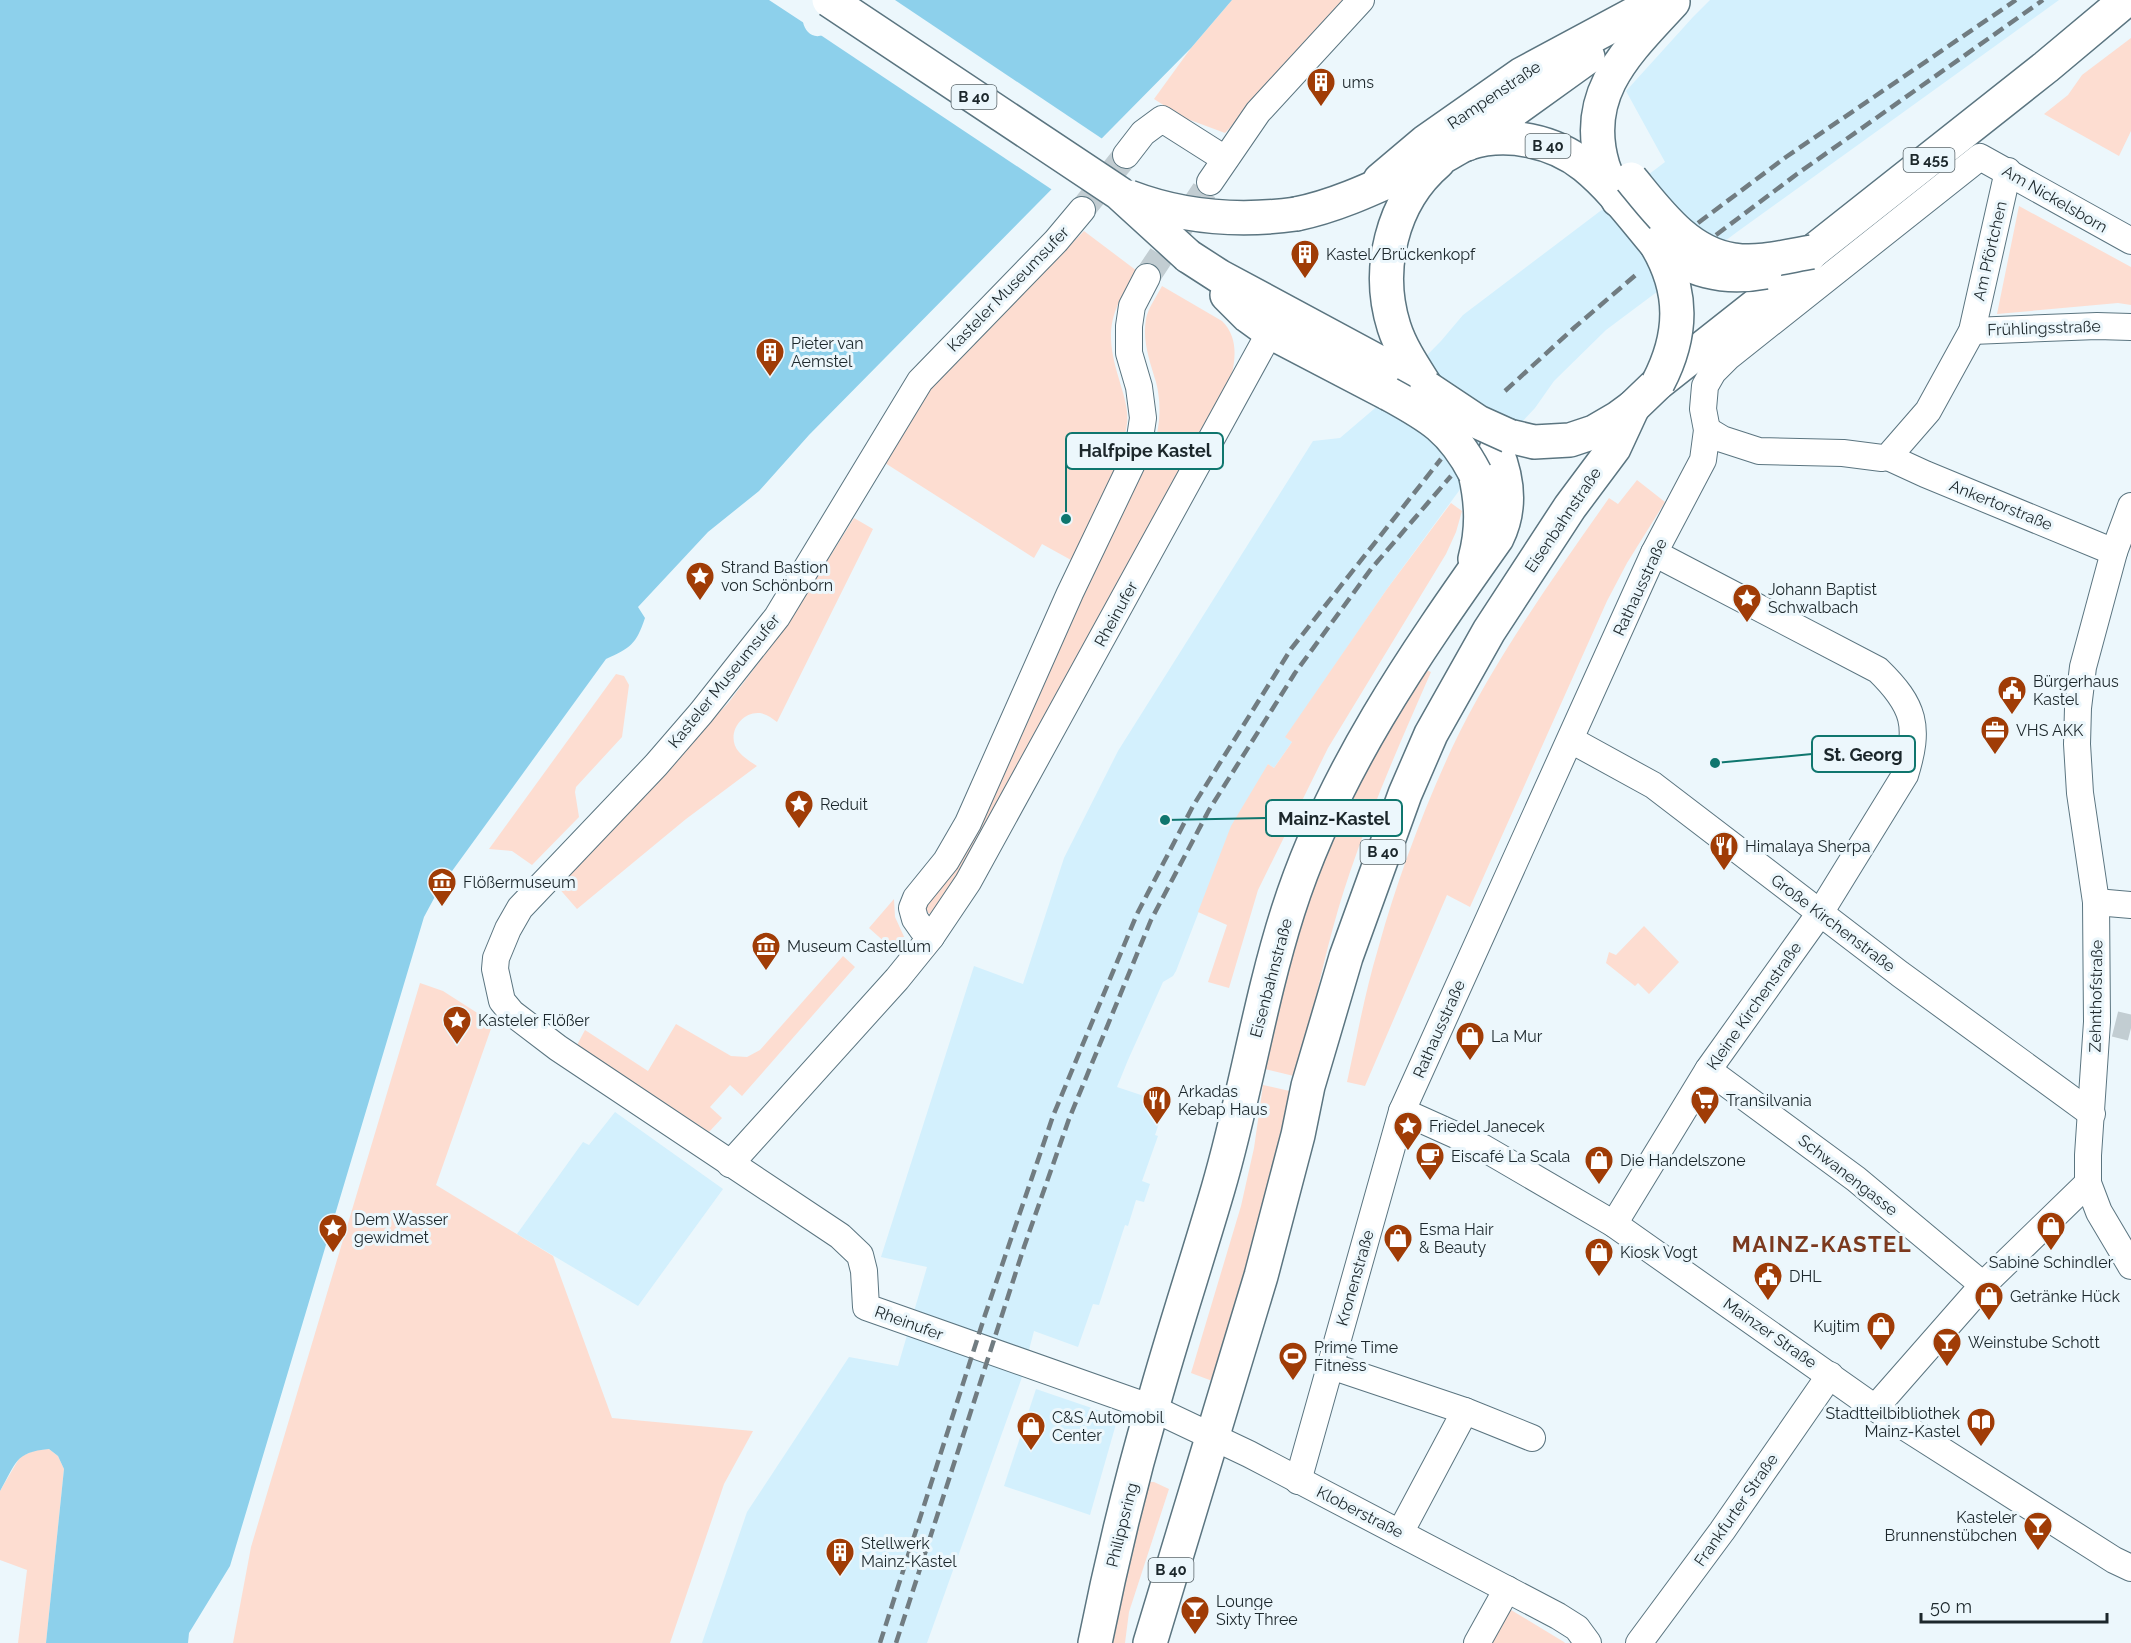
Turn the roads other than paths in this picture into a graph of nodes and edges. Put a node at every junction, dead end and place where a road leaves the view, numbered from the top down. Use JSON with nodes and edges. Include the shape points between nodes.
{"nodes":[{"id":1,"x":829,"y":0,"type":"edge"},
{"id":2,"x":1361,"y":0,"type":"edge"},
{"id":3,"x":1660,"y":0,"type":"edge"},
{"id":4,"x":1668,"y":0,"type":"edge"},
{"id":5,"x":1675,"y":0,"type":"edge"},
{"id":6,"x":2126,"y":0,"type":"edge"},
{"id":7,"x":1456,"y":150,"type":"junction"},
{"id":8,"x":1126,"y":155,"type":"tunnel mouth"},
{"id":9,"x":1980,"y":157,"type":"joint"},
{"id":10,"x":1225,"y":159,"type":"junction"},
{"id":11,"x":2008,"y":171,"type":"junction"},
{"id":12,"x":1210,"y":182,"type":"tunnel mouth"},
{"id":13,"x":1370,"y":189,"type":"junction"},
{"id":14,"x":1619,"y":191,"type":"junction"},
{"id":15,"x":1119,"y":194,"type":"junction"},
{"id":16,"x":1082,"y":210,"type":"tunnel mouth"},
{"id":17,"x":2131,"y":242,"type":"edge"},
{"id":18,"x":1656,"y":244,"type":"junction"},
{"id":19,"x":1812,"y":252,"type":"junction"},
{"id":20,"x":1147,"y":277,"type":"tunnel mouth"},
{"id":21,"x":1260,"y":316,"type":"junction"},
{"id":22,"x":2131,"y":327,"type":"edge"},
{"id":23,"x":1972,"y":331,"type":"junction"},
{"id":24,"x":1409,"y":382,"type":"junction"},
{"id":25,"x":1658,"y":383,"type":"junction"},
{"id":26,"x":1707,"y":430,"type":"junction"},
{"id":27,"x":1602,"y":435,"type":"junction"},
{"id":28,"x":1493,"y":453,"type":"junction"},
{"id":29,"x":1885,"y":458,"type":"junction"},
{"id":30,"x":2131,"y":506,"type":"edge"},
{"id":31,"x":2114,"y":552,"type":"junction"},
{"id":32,"x":1654,"y":553,"type":"junction"},
{"id":33,"x":1570,"y":740,"type":"junction"},
{"id":34,"x":2096,"y":902,"type":"junction"},
{"id":35,"x":2131,"y":905,"type":"edge"},
{"id":36,"x":1820,"y":913,"type":"junction"},
{"id":37,"x":931,"y":937,"type":"junction"},
{"id":38,"x":495,"y":975,"type":"joint"},
{"id":39,"x":1708,"y":1070,"type":"junction"},
{"id":40,"x":1402,"y":1111,"type":"junction"},
{"id":41,"x":2092,"y":1114,"type":"junction"},
{"id":42,"x":730,"y":1164,"type":"junction"},
{"id":43,"x":2088,"y":1183,"type":"junction"},
{"id":44,"x":1614,"y":1224,"type":"junction"},
{"id":45,"x":2131,"y":1266,"type":"edge"},
{"id":46,"x":1983,"y":1285,"type":"junction"},
{"id":47,"x":1330,"y":1366,"type":"junction"},
{"id":48,"x":1830,"y":1376,"type":"junction"},
{"id":49,"x":1152,"y":1408,"type":"junction"},
{"id":50,"x":1875,"y":1408,"type":"junction"},
{"id":51,"x":1465,"y":1411,"type":"junction"},
{"id":52,"x":1213,"y":1436,"type":"junction"},
{"id":53,"x":1532,"y":1438,"type":"dead end"},
{"id":54,"x":1298,"y":1481,"type":"junction"},
{"id":55,"x":1400,"y":1533,"type":"junction"},
{"id":56,"x":2131,"y":1568,"type":"edge"},
{"id":57,"x":1507,"y":1589,"type":"junction"},
{"id":58,"x":1095,"y":1643,"type":"edge"},
{"id":59,"x":1149,"y":1643,"type":"edge"},
{"id":60,"x":1477,"y":1643,"type":"edge"},
{"id":61,"x":1588,"y":1643,"type":"edge"},
{"id":62,"x":1639,"y":1643,"type":"edge"}],
"edges":[{"from":1,"to":15,"type":"main road","number":"B 40","bridge":true},
{"from":2,"to":10,"type":"street","via":[[1258,112]]},
{"from":3,"to":13,"type":"main road","name":"Rampenstraße","via":[[1522,74],[1425,142]]},
{"from":4,"to":7,"type":"main road","name":"Rampenstraße"},
{"from":5,"to":14,"type":"main road","number":"B 455","via":[[1625,55],[1610,78],[1601,104]]},
{"from":6,"to":19,"type":"main road","number":"B 455"},
{"from":7,"to":13,"type":"main road","number":"B 40"},
{"from":7,"to":14,"type":"main road","number":"B 40","via":[[1502,138],[1537,142],[1554,147]]},
{"from":7,"to":24,"type":"main road","number":"B 40","via":[[1429,169],[1407,200],[1391,237],[1386,277],[1390,312]]},
{"from":8,"to":10,"type":"street","via":[[1162,119]]},
{"from":9,"to":11,"type":"street","name":"Am Nickelsborn"},
{"from":9,"to":26,"type":"street","name":"Rathausstraße","via":[[1728,357],[1705,386],[1703,409]]},
{"from":10,"to":12,"type":"street"},
{"from":11,"to":17,"type":"street","name":"Am Nickelsborn"},
{"from":11,"to":23,"type":"street","name":"Am Pförtchen"},
{"from":13,"to":15,"type":"main road","number":"B 40","bridge":true,"via":[[1329,205],[1266,218],[1205,217]]},
{"from":14,"to":18,"type":"main road","number":"B 40"},
{"from":14,"to":19,"type":"main road","number":"B 455","bridge":true,"via":[[1709,254],[1735,261],[1755,261]]},
{"from":15,"to":21,"type":"main road","number":"B 40","bridge":true},
{"from":16,"to":38,"type":"street","name":"Kasteler Museumsufer","via":[[920,381],[777,617],[679,739],[520,908],[496,958]]},
{"from":18,"to":19,"type":"main road","number":"B 455","bridge":true,"via":[[1699,270],[1731,276],[1788,265]]},
{"from":18,"to":25,"type":"main road","number":"B 40","bridge":true,"via":[[1672,277],[1677,313],[1673,349]]},
{"from":19,"to":25,"type":"main road","number":"B 455","bridge":true,"via":[[1786,282]]},
{"from":20,"to":37,"type":"street","via":[[1132,306],[1129,326],[1129,353],[1143,418],[1138,451],[968,823],[946,861],[916,898],[912,908],[915,919]]},
{"from":21,"to":24,"type":"main road","number":"B 40"},
{"from":21,"to":24,"type":"main road","number":"B 40","via":[[1320,331]]},
{"from":21,"to":37,"type":"street","name":"Rheinufer","via":[[968,882]]},
{"from":22,"to":23,"type":"street","name":"Frühlingsstraße"},
{"from":23,"to":29,"type":"street","name":"Frühlingsstraße","via":[[1928,411]]},
{"from":24,"to":28,"type":"main road","number":"B 40","bridge":true,"via":[[1478,422]]},
{"from":24,"to":28,"type":"main road","number":"B 40","bridge":true,"via":[[1426,416],[1463,450]]},
{"from":25,"to":27,"type":"main road","number":"B 40"},
{"from":26,"to":29,"type":"street","name":"Ankertorstraße","via":[[1759,451]]},
{"from":26,"to":32,"type":"street","name":"Rathausstraße","via":[[1703,460]]},
{"from":27,"to":28,"type":"main road","number":"B 40","via":[[1534,442]]},
{"from":27,"to":52,"type":"main road","name":"Eisenbahnstraße","number":"B 40","via":[[1552,496],[1537,521],[1489,631],[1431,734],[1405,794],[1346,957],[1308,1086],[1270,1244]]},
{"from":28,"to":49,"type":"main road","name":"Eisenbahnstraße","number":"B 40","via":[[1505,479],[1504,524],[1377,715],[1339,786],[1288,911],[1219,1186]]},
{"from":29,"to":31,"type":"street","name":"Ankertorstraße"},
{"from":30,"to":31,"type":"street","name":"Zehnthofstraße"},
{"from":31,"to":34,"type":"street","name":"Zehnthofstraße","via":[[2084,667],[2078,708],[2080,793]]},
{"from":32,"to":33,"type":"street","name":"Rathausstraße"},
{"from":32,"to":36,"type":"street","name":"Kleine Kirchenstraße","via":[[1878,670],[1905,702],[1914,733],[1905,776]]},
{"from":33,"to":36,"type":"street","name":"Große Kirchenstraße","via":[[1653,785]]},
{"from":33,"to":40,"type":"street","name":"Rathausstraße"},
{"from":34,"to":35,"type":"street"},
{"from":34,"to":41,"type":"street","name":"Zehnthofstraße","via":[[2106,1023]]},
{"from":36,"to":39,"type":"street","name":"Kleine Kirchenstraße"},
{"from":36,"to":41,"type":"street","name":"Große Kirchenstraße"},
{"from":37,"to":42,"type":"street","name":"Rheinufer"},
{"from":38,"to":42,"type":"street","name":"Rheinufer","via":[[502,1001],[512,1013]]},
{"from":39,"to":44,"type":"street","name":"Kleine Kirchenstraße"},
{"from":39,"to":46,"type":"street","name":"Schwanengasse","via":[[1857,1179]]},
{"from":40,"to":44,"type":"street","name":"Mainzer Straße","via":[[1482,1147]]},
{"from":40,"to":47,"type":"street","name":"Kronenstraße"},
{"from":41,"to":43,"type":"street","name":"Zehnthofstraße"},
{"from":42,"to":49,"type":"street","name":"Rheinufer","via":[[840,1236],[860,1255],[866,1307]]},
{"from":43,"to":45,"type":"street","via":[[2099,1212]]},
{"from":43,"to":46,"type":"street"},
{"from":44,"to":48,"type":"street","name":"Mainzer Straße"},
{"from":46,"to":50,"type":"street"},
{"from":47,"to":51,"type":"street"},
{"from":47,"to":54,"type":"street","name":"Kronenstraße"},
{"from":48,"to":50,"type":"street","name":"Mainzer Straße"},
{"from":48,"to":62,"type":"street","name":"Frankfurter Straße"},
{"from":49,"to":52,"type":"street","name":"Kloberstraße"},
{"from":49,"to":58,"type":"main road","name":"Philippsring","number":"B 40"},
{"from":50,"to":56,"type":"street","name":"Mainzer Straße"},
{"from":51,"to":53,"type":"street"},
{"from":51,"to":55,"type":"street"},
{"from":52,"to":54,"type":"street","name":"Kloberstraße"},
{"from":52,"to":59,"type":"main road","number":"B 40"},
{"from":54,"to":55,"type":"street","name":"Kloberstraße"},
{"from":55,"to":57,"type":"street","name":"Kloberstraße"},
{"from":57,"to":60,"type":"street"},
{"from":57,"to":61,"type":"street","name":"Kloberstraße","via":[[1577,1628]]}]}
